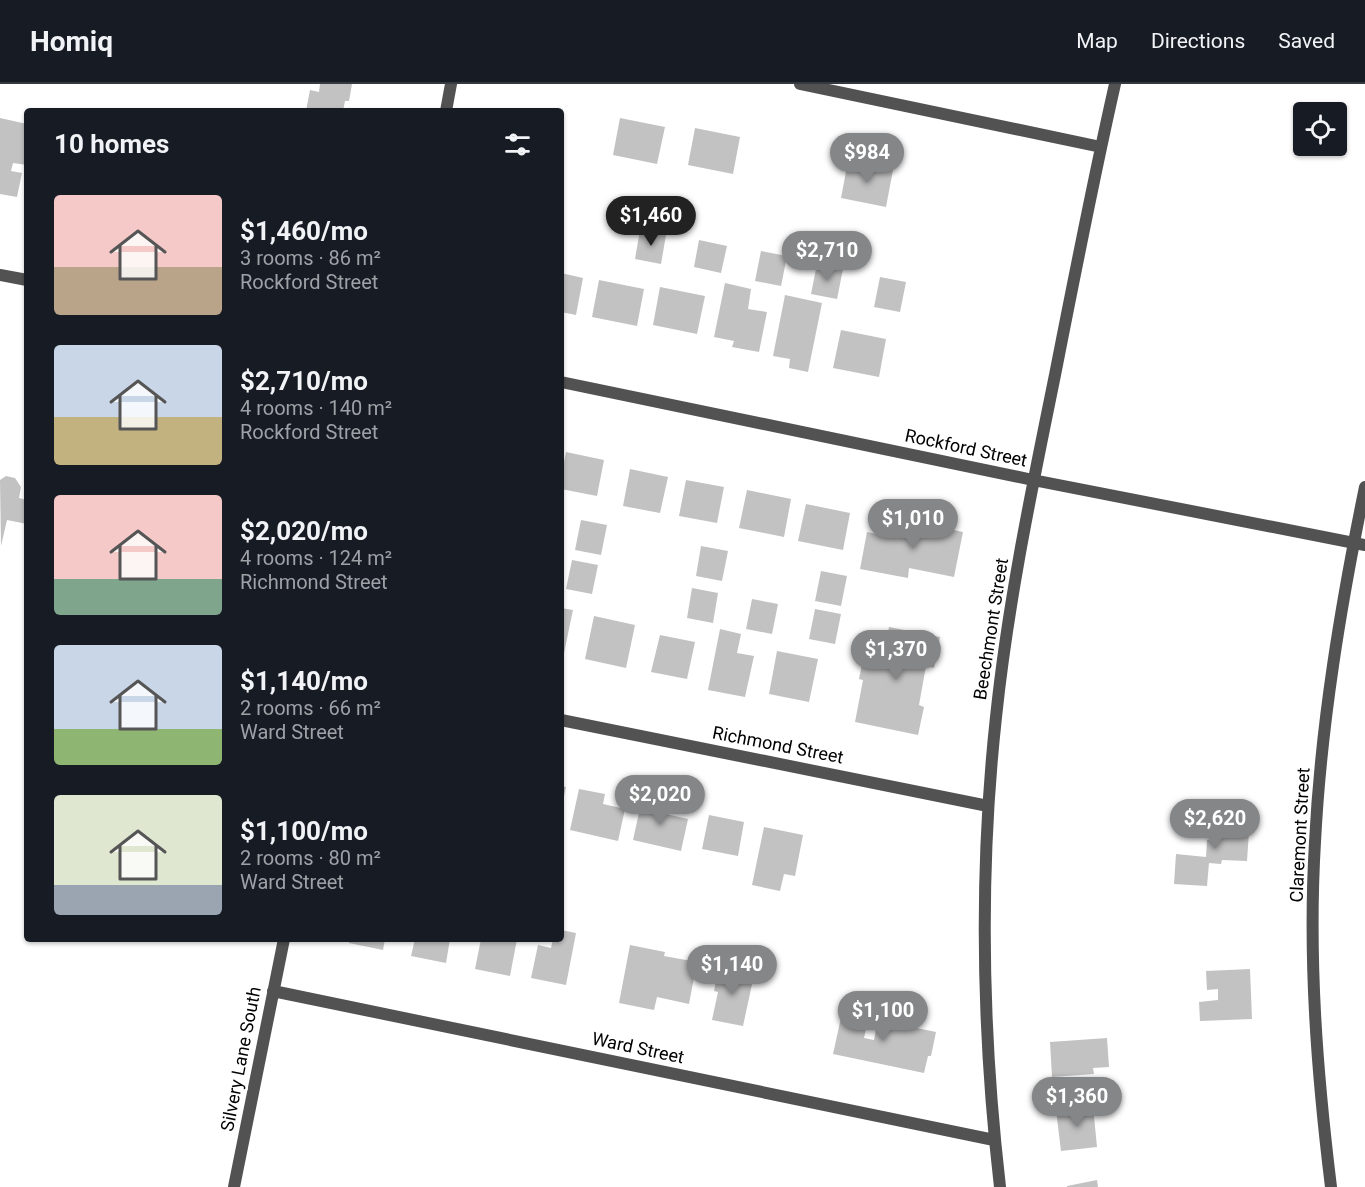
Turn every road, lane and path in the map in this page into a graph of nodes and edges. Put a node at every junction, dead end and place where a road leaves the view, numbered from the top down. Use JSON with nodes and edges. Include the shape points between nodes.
{"nodes":[{"id":1,"x":451,"y":84,"type":"edge"},
{"id":2,"x":800,"y":84,"type":"edge"},
{"id":3,"x":1115,"y":84,"type":"edge"},
{"id":4,"x":447,"y":108,"type":"edge"},
{"id":5,"x":1101,"y":147,"type":"junction"},
{"id":6,"x":0,"y":274,"type":"edge"},
{"id":7,"x":24,"y":279,"type":"edge"},
{"id":8,"x":564,"y":383,"type":"edge"},
{"id":9,"x":1033,"y":480,"type":"junction"},
{"id":10,"x":1365,"y":487,"type":"edge"},
{"id":11,"x":1359,"y":544,"type":"edge"},
{"id":12,"x":564,"y":721,"type":"edge"},
{"id":13,"x":988,"y":806,"type":"junction"},
{"id":14,"x":283,"y":942,"type":"edge"},
{"id":15,"x":273,"y":992,"type":"junction"},
{"id":16,"x":994,"y":1140,"type":"junction"},
{"id":17,"x":234,"y":1187,"type":"edge"},
{"id":18,"x":1000,"y":1187,"type":"edge"},
{"id":19,"x":1331,"y":1187,"type":"edge"}],
"edges":[{"from":1,"to":4,"type":"street"},
{"from":2,"to":5,"type":"street"},
{"from":3,"to":5,"type":"street","name":"Beechmont Street"},
{"from":5,"to":9,"type":"street","name":"Beechmont Street"},
{"from":6,"to":7,"type":"street"},
{"from":8,"to":9,"type":"street","name":"Rockford Street"},
{"from":9,"to":11,"type":"street","name":"Rockford Street"},
{"from":9,"to":13,"type":"street","name":"Beechmont Street","via":[[1005,641]]},
{"from":10,"to":11,"type":"street","name":"Claremont Street"},
{"from":11,"to":19,"type":"street","name":"Claremont Street","via":[[1325,724],[1314,843],[1315,1032]]},
{"from":12,"to":13,"type":"street","name":"Richmond Street"},
{"from":13,"to":16,"type":"street","name":"Beechmont Street","via":[[985,977]]},
{"from":14,"to":15,"type":"street","name":"Silvery Lane South"},
{"from":15,"to":16,"type":"street","name":"Ward Street"},
{"from":15,"to":17,"type":"street","name":"Silvery Lane South"},
{"from":16,"to":18,"type":"street","name":"Beechmont Street"}]}
